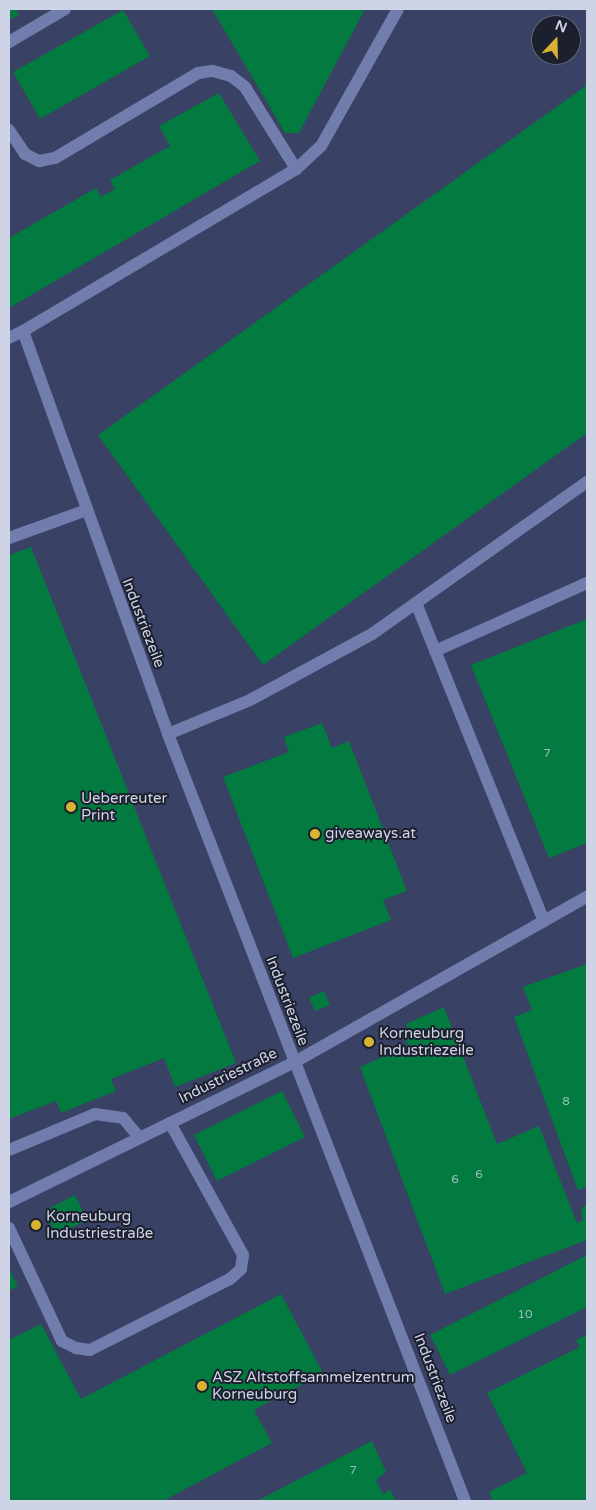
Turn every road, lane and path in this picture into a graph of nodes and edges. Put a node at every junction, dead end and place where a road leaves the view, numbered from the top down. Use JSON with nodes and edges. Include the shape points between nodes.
{"nodes":[{"id":1,"x":65,"y":9,"type":"edge"},
{"id":2,"x":398,"y":9,"type":"edge"},
{"id":3,"x":9,"y":42,"type":"edge"},
{"id":4,"x":9,"y":130,"type":"edge"},
{"id":5,"x":296,"y":168,"type":"junction"},
{"id":6,"x":23,"y":331,"type":"junction"},
{"id":7,"x":9,"y":338,"type":"edge"},
{"id":8,"x":587,"y":482,"type":"edge"},
{"id":9,"x":84,"y":511,"type":"junction"},
{"id":10,"x":9,"y":538,"type":"edge"},
{"id":11,"x":587,"y":583,"type":"edge"},
{"id":12,"x":416,"y":603,"type":"junction"},
{"id":13,"x":435,"y":651,"type":"junction"},
{"id":14,"x":168,"y":734,"type":"junction"},
{"id":15,"x":587,"y":897,"type":"edge"},
{"id":16,"x":544,"y":921,"type":"junction"},
{"id":17,"x":293,"y":1063,"type":"junction"},
{"id":18,"x":170,"y":1122,"type":"junction"},
{"id":19,"x":140,"y":1138,"type":"junction"},
{"id":20,"x":9,"y":1150,"type":"edge"},
{"id":21,"x":9,"y":1202,"type":"edge"},
{"id":22,"x":9,"y":1228,"type":"edge"},
{"id":23,"x":466,"y":1501,"type":"edge"}],
"edges":[{"from":1,"to":3,"type":"street"},
{"from":2,"to":5,"type":"street","via":[[325,139]]},
{"from":4,"to":5,"type":"street","via":[[25,154],[39,161],[55,158],[198,73],[213,71],[231,76],[245,87]]},
{"from":5,"to":6,"type":"street"},
{"from":6,"to":7,"type":"street"},
{"from":6,"to":9,"type":"street","name":"Industriezeile"},
{"from":8,"to":12,"type":"street"},
{"from":9,"to":10,"type":"street"},
{"from":9,"to":14,"type":"street","name":"Industriezeile"},
{"from":11,"to":13,"type":"street"},
{"from":12,"to":13,"type":"street"},
{"from":12,"to":14,"type":"street","via":[[314,668]]},
{"from":13,"to":16,"type":"street"},
{"from":14,"to":17,"type":"street","name":"Industriezeile"},
{"from":15,"to":16,"type":"street","name":"Industriestraße"},
{"from":16,"to":17,"type":"street","name":"Industriestraße"},
{"from":17,"to":18,"type":"street","name":"Industriestraße"},
{"from":17,"to":23,"type":"street","name":"Industriezeile"},
{"from":18,"to":19,"type":"street","name":"Industriestraße"},
{"from":18,"to":22,"type":"street","via":[[243,1255],[241,1269],[230,1279],[90,1350],[76,1348],[62,1341]]},
{"from":19,"to":20,"type":"street","via":[[122,1118],[95,1114]]},
{"from":19,"to":21,"type":"street","name":"Industriestraße"}]}
